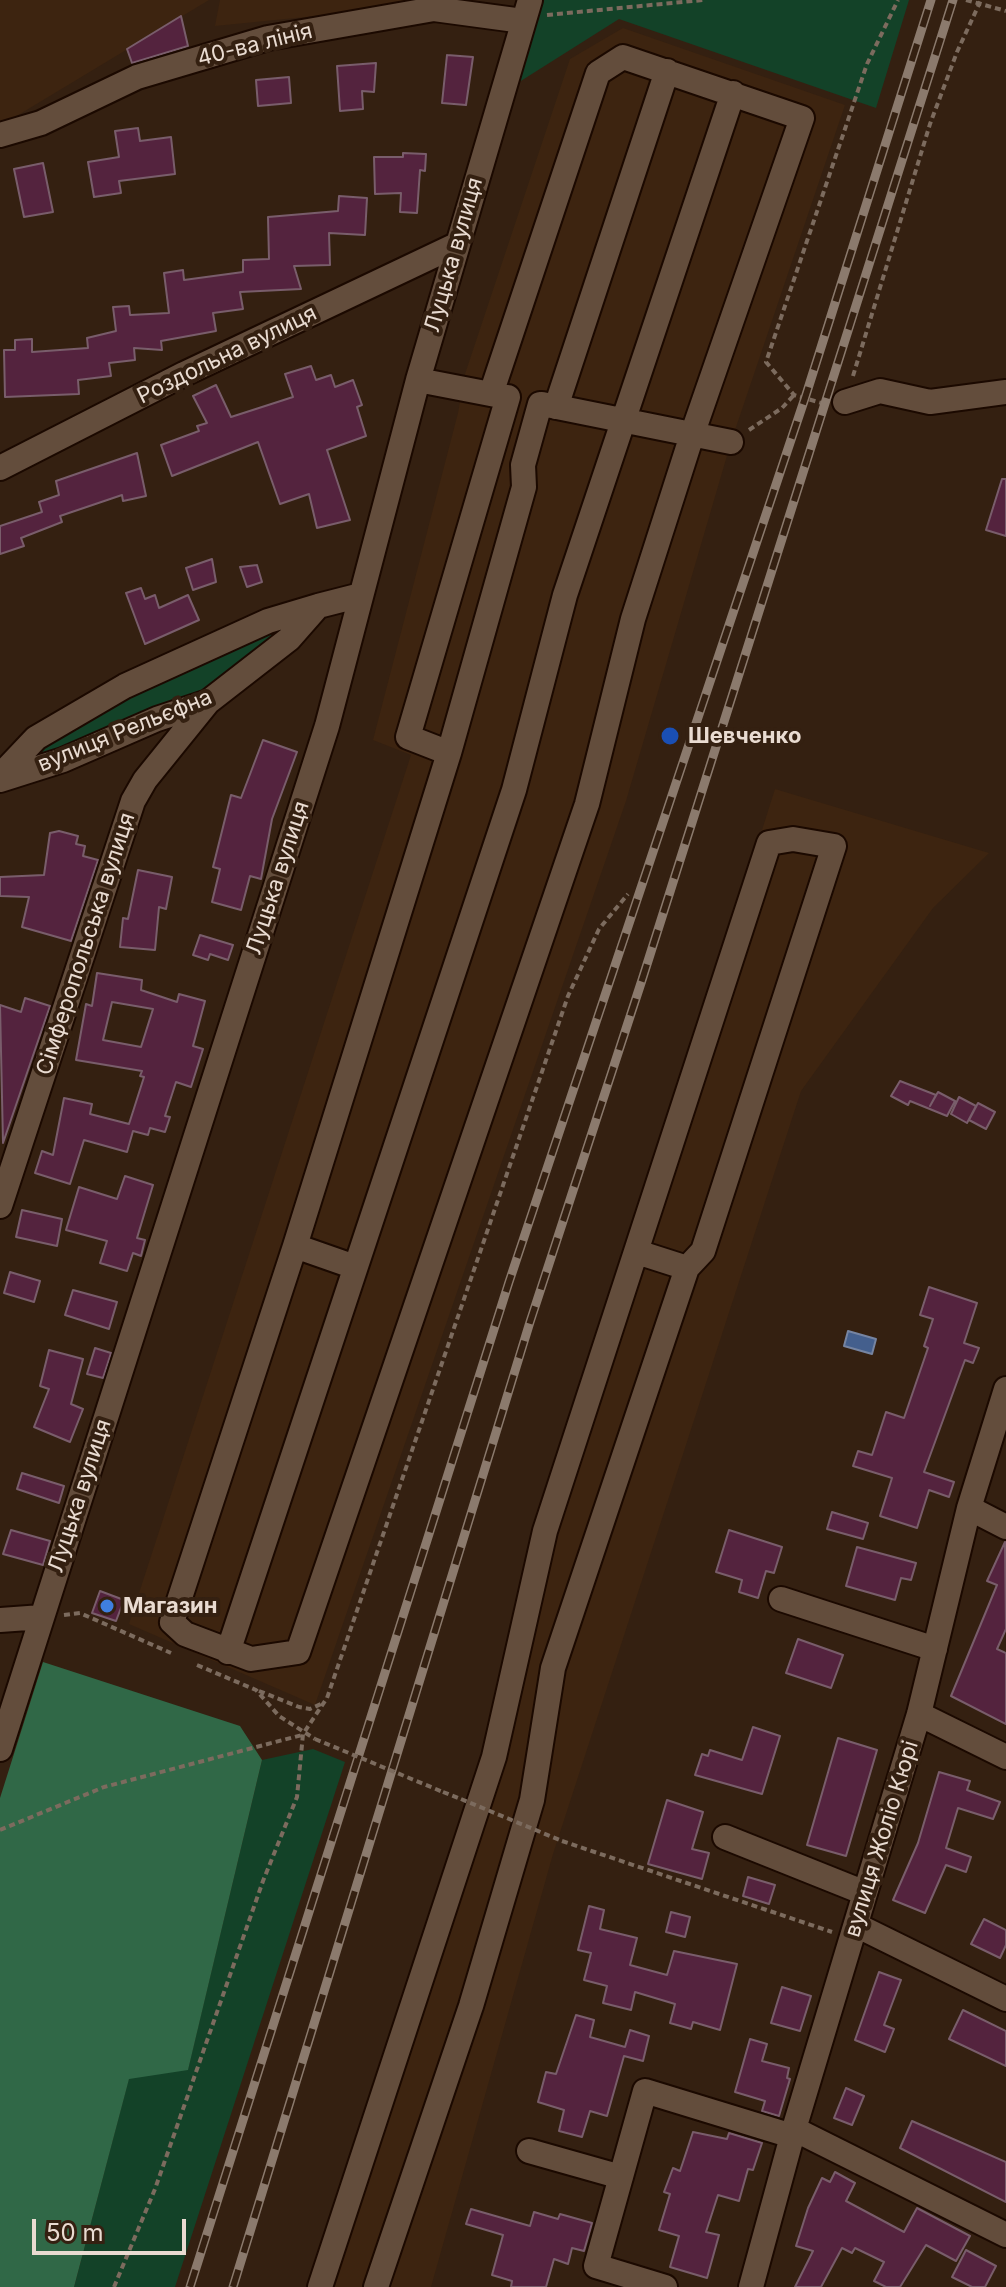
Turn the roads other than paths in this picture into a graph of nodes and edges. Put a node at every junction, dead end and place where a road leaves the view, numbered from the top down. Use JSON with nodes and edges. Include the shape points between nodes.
{"nodes":[{"id":1,"x":526,"y":10,"type":"edge"},
{"id":2,"x":667,"y":71,"type":"junction"},
{"id":3,"x":733,"y":93,"type":"junction"},
{"id":4,"x":0,"y":135,"type":"edge"},
{"id":5,"x":456,"y":245,"type":"junction"},
{"id":6,"x":418,"y":380,"type":"junction"},
{"id":7,"x":1006,"y":392,"type":"edge"},
{"id":8,"x":499,"y":396,"type":"junction"},
{"id":9,"x":840,"y":404,"type":"road end"},
{"id":10,"x":548,"y":406,"type":"junction"},
{"id":11,"x":623,"y":421,"type":"junction"},
{"id":12,"x":692,"y":435,"type":"junction"},
{"id":13,"x":731,"y":442,"type":"road end"},
{"id":14,"x":0,"y":468,"type":"edge"},
{"id":15,"x":361,"y":595,"type":"junction"},
{"id":16,"x":318,"y":606,"type":"junction"},
{"id":17,"x":208,"y":702,"type":"junction"},
{"id":18,"x":449,"y":753,"type":"junction"},
{"id":19,"x":0,"y":778,"type":"edge"},
{"id":20,"x":0,"y":1206,"type":"edge"},
{"id":21,"x":295,"y":1246,"type":"junction"},
{"id":22,"x":637,"y":1252,"type":"junction"},
{"id":23,"x":355,"y":1267,"type":"junction"},
{"id":24,"x":687,"y":1268,"type":"junction"},
{"id":25,"x":1006,"y":1389,"type":"edge"},
{"id":26,"x":969,"y":1508,"type":"junction"},
{"id":27,"x":1006,"y":1527,"type":"edge"},
{"id":28,"x":781,"y":1599,"type":"dead end"},
{"id":29,"x":42,"y":1617,"type":"junction"},
{"id":30,"x":0,"y":1620,"type":"edge"},
{"id":31,"x":935,"y":1649,"type":"junction"},
{"id":32,"x":228,"y":1652,"type":"junction"},
{"id":33,"x":919,"y":1714,"type":"junction"},
{"id":34,"x":0,"y":1749,"type":"edge"},
{"id":35,"x":1006,"y":1757,"type":"edge"},
{"id":36,"x":725,"y":1837,"type":"dead end"},
{"id":37,"x":865,"y":1893,"type":"junction"},
{"id":38,"x":856,"y":1925,"type":"junction"},
{"id":39,"x":1006,"y":1999,"type":"edge"},
{"id":40,"x":793,"y":2132,"type":"junction"},
{"id":41,"x":529,"y":2151,"type":"dead end"},
{"id":42,"x":621,"y":2177,"type":"junction"},
{"id":43,"x":1006,"y":2235,"type":"edge"},
{"id":44,"x":320,"y":2287,"type":"edge"},
{"id":45,"x":376,"y":2287,"type":"edge"},
{"id":46,"x":665,"y":2287,"type":"edge"},
{"id":47,"x":751,"y":2287,"type":"edge"}],
"edges":[{"from":1,"to":4,"type":"street","name":"40-ва лінія","via":[[434,9],[268,38],[137,77],[41,123]]},
{"from":1,"to":5,"type":"street","name":"Луцька вулиця"},
{"from":2,"to":3,"type":"street"},
{"from":2,"to":8,"type":"street","via":[[623,57],[598,73]]},
{"from":2,"to":10,"type":"street"},
{"from":3,"to":11,"type":"street"},
{"from":3,"to":12,"type":"street","via":[[802,118]]},
{"from":5,"to":6,"type":"street","name":"Луцька вулиця"},
{"from":5,"to":14,"type":"street","name":"Роздольна вулиця"},
{"from":6,"to":8,"type":"street"},
{"from":6,"to":15,"type":"street","name":"Луцька вулиця"},
{"from":7,"to":9,"type":"street","via":[[930,402],[880,391]]},
{"from":8,"to":10,"type":"street"},
{"from":8,"to":18,"type":"street","via":[[408,737]]},
{"from":10,"to":11,"type":"street"},
{"from":10,"to":18,"type":"street","via":[[523,465],[524,487]]},
{"from":11,"to":12,"type":"street"},
{"from":11,"to":23,"type":"street","via":[[565,595],[514,790]]},
{"from":12,"to":13,"type":"street"},
{"from":12,"to":32,"type":"street","via":[[633,619],[587,804],[298,1652],[251,1659]]},
{"from":15,"to":16,"type":"street"},
{"from":15,"to":29,"type":"street","name":"Луцька вулиця","via":[[327,726]]},
{"from":16,"to":17,"type":"street","name":"вулиця Рельєфна","via":[[289,639]]},
{"from":16,"to":19,"type":"street","via":[[268,621],[125,686],[36,738]]},
{"from":17,"to":19,"type":"street","name":"вулиця Рельєфна","via":[[63,760]]},
{"from":17,"to":20,"type":"street","name":"Сімферопольська вулиця","via":[[133,801]]},
{"from":18,"to":21,"type":"street"},
{"from":21,"to":23,"type":"street"},
{"from":21,"to":32,"type":"street","via":[[172,1622],[185,1634]]},
{"from":22,"to":24,"type":"street"},
{"from":22,"to":24,"type":"street","via":[[769,843],[793,839],[834,846],[703,1251]]},
{"from":22,"to":44,"type":"street","via":[[545,1531],[494,1757]]},
{"from":23,"to":32,"type":"street"},
{"from":24,"to":45,"type":"street","via":[[553,1668],[532,1800],[471,2006]]},
{"from":25,"to":26,"type":"street","name":"вулиця Жоліо Кюрі"},
{"from":26,"to":27,"type":"street"},
{"from":26,"to":31,"type":"street","name":"вулиця Жоліо Кюрі"},
{"from":28,"to":31,"type":"street"},
{"from":29,"to":30,"type":"street"},
{"from":29,"to":34,"type":"street","name":"Луцька вулиця"},
{"from":31,"to":33,"type":"street","name":"вулиця Жоліо Кюрі"},
{"from":33,"to":35,"type":"street"},
{"from":33,"to":37,"type":"street","name":"вулиця Жоліо Кюрі"},
{"from":36,"to":37,"type":"street"},
{"from":37,"to":38,"type":"street","name":"вулиця Жоліо Кюрі"},
{"from":38,"to":39,"type":"street"},
{"from":38,"to":40,"type":"street","name":"вулиця Жоліо Кюрі"},
{"from":40,"to":42,"type":"street","via":[[645,2091]]},
{"from":40,"to":43,"type":"street"},
{"from":40,"to":47,"type":"street","name":"вулиця Жоліо Кюрі"},
{"from":41,"to":42,"type":"street"},
{"from":42,"to":46,"type":"street","via":[[596,2266]]}]}
